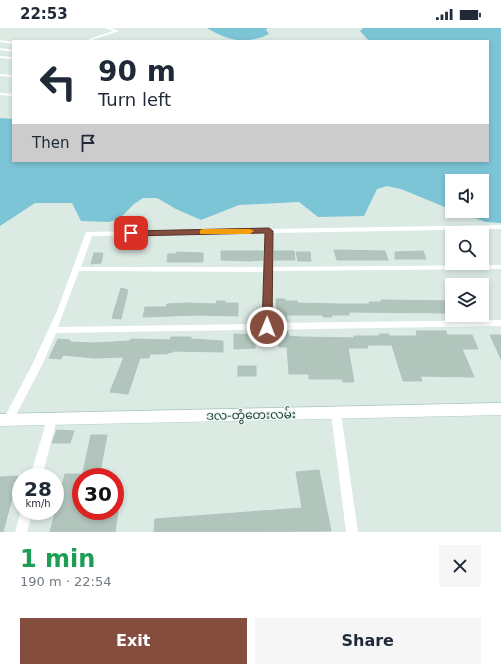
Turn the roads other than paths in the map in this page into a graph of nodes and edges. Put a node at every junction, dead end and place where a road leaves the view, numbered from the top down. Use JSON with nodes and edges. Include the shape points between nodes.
{"nodes":[{"id":1,"x":107,"y":28,"type":"edge"},
{"id":2,"x":90,"y":40,"type":"edge"},
{"id":3,"x":0,"y":41,"type":"edge"},
{"id":4,"x":12,"y":43,"type":"edge"},
{"id":5,"x":0,"y":49,"type":"edge"},
{"id":6,"x":12,"y":51,"type":"edge"},
{"id":7,"x":0,"y":57,"type":"edge"},
{"id":8,"x":12,"y":58,"type":"edge"},
{"id":9,"x":0,"y":75,"type":"edge"},
{"id":10,"x":12,"y":76,"type":"edge"},
{"id":11,"x":0,"y":94,"type":"edge"},
{"id":12,"x":12,"y":95,"type":"edge"},
{"id":13,"x":501,"y":227,"type":"edge"},
{"id":14,"x":269,"y":231,"type":"junction"},
{"id":15,"x":501,"y":267,"type":"edge"},
{"id":16,"x":76,"y":269,"type":"junction"},
{"id":17,"x":268,"y":269,"type":"junction"},
{"id":18,"x":501,"y":323,"type":"edge"},
{"id":19,"x":267,"y":327,"type":"junction"},
{"id":20,"x":52,"y":330,"type":"junction"},
{"id":21,"x":501,"y":409,"type":"edge"},
{"id":22,"x":336,"y":413,"type":"junction"},
{"id":23,"x":52,"y":419,"type":"junction"},
{"id":24,"x":4,"y":420,"type":"edge"},
{"id":25,"x":38,"y":468,"type":"edge"},
{"id":26,"x":24,"y":520,"type":"edge"},
{"id":27,"x":21,"y":532,"type":"edge"},
{"id":28,"x":352,"y":532,"type":"edge"}],
"edges":[{"from":1,"to":2,"type":"street","via":[[117,31]]},
{"from":3,"to":4,"type":"street"},
{"from":5,"to":6,"type":"street"},
{"from":7,"to":8,"type":"street"},
{"from":9,"to":10,"type":"street"},
{"from":11,"to":12,"type":"street"},
{"from":13,"to":14,"type":"street"},
{"from":14,"to":16,"type":"street","via":[[89,234]]},
{"from":14,"to":17,"type":"street"},
{"from":15,"to":17,"type":"street"},
{"from":16,"to":17,"type":"street"},
{"from":16,"to":20,"type":"street"},
{"from":17,"to":19,"type":"street"},
{"from":18,"to":19,"type":"street"},
{"from":19,"to":20,"type":"street"},
{"from":20,"to":24,"type":"street","via":[[38,362]]},
{"from":21,"to":22,"type":"main road","name":"ဒလ-တွံတေးလမ်း"},
{"from":22,"to":23,"type":"main road","name":"ဒလ-တွံတေးလမ်း"},
{"from":22,"to":28,"type":"street"},
{"from":23,"to":24,"type":"main road","name":"ဒလ-တွံတေးလမ်း"},
{"from":23,"to":25,"type":"street"},
{"from":26,"to":27,"type":"street"}]}
